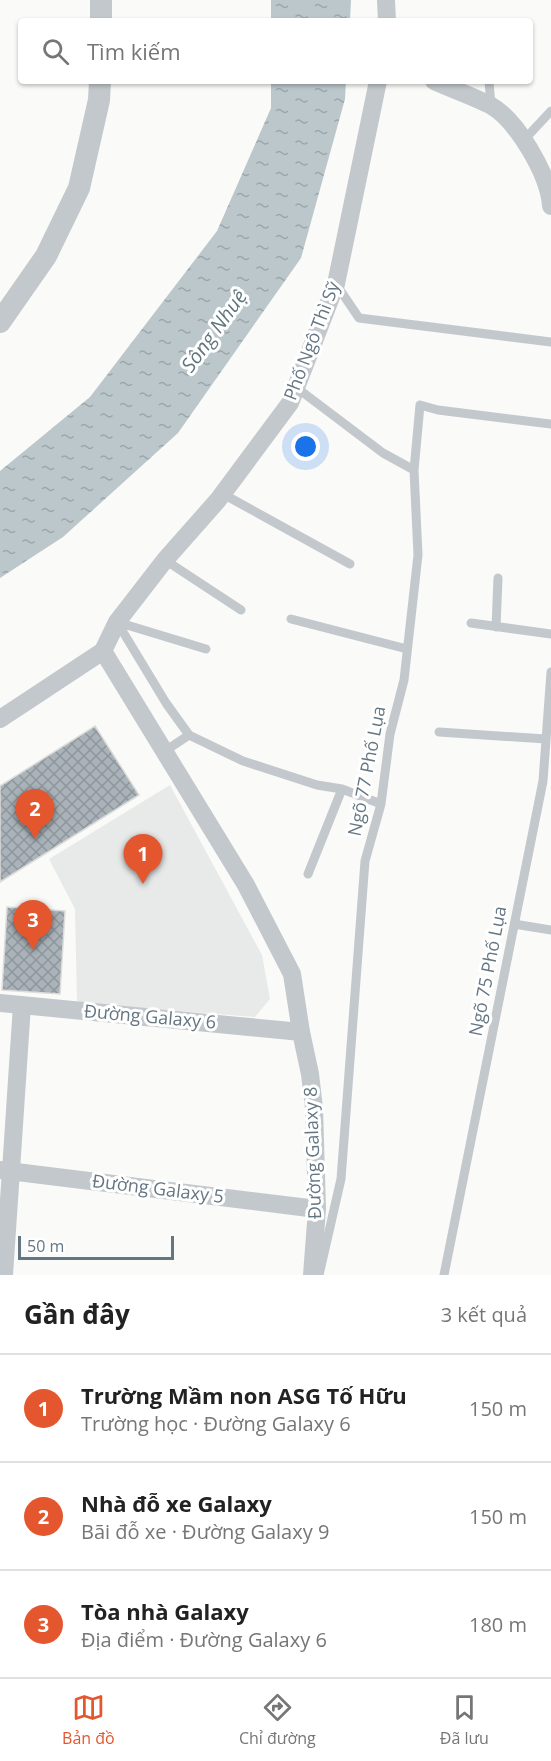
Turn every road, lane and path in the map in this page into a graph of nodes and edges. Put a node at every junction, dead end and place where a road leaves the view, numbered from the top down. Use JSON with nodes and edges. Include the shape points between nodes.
{"nodes":[{"id":1,"x":101,"y":0,"type":"edge"},
{"id":2,"x":386,"y":0,"type":"edge"},
{"id":3,"x":101,"y":18,"type":"edge"},
{"id":4,"x":387,"y":18,"type":"edge"},
{"id":5,"x":100,"y":84,"type":"edge"},
{"id":6,"x":377,"y":84,"type":"edge"},
{"id":7,"x":441,"y":84,"type":"edge"},
{"id":8,"x":489,"y":84,"type":"edge"},
{"id":9,"x":491,"y":106,"type":"junction"},
{"id":10,"x":551,"y":111,"type":"edge"},
{"id":11,"x":523,"y":141,"type":"junction"},
{"id":12,"x":551,"y":201,"type":"edge"},
{"id":13,"x":551,"y":206,"type":"edge"},
{"id":14,"x":336,"y":284,"type":"junction"},
{"id":15,"x":0,"y":322,"type":"edge"},
{"id":16,"x":551,"y":342,"type":"edge"},
{"id":17,"x":297,"y":388,"type":"junction"},
{"id":18,"x":551,"y":424,"type":"edge"},
{"id":19,"x":414,"y":470,"type":"junction"},
{"id":20,"x":223,"y":494,"type":"junction"},
{"id":21,"x":165,"y":560,"type":"junction"},
{"id":22,"x":350,"y":564,"type":"dead end"},
{"id":23,"x":498,"y":578,"type":"dead end"},
{"id":24,"x":241,"y":610,"type":"dead end"},
{"id":25,"x":291,"y":619,"type":"dead end"},
{"id":26,"x":117,"y":622,"type":"junction"},
{"id":27,"x":471,"y":623,"type":"dead end"},
{"id":28,"x":496,"y":627,"type":"junction"},
{"id":29,"x":551,"y":634,"type":"edge"},
{"id":30,"x":206,"y":648,"type":"dead end"},
{"id":31,"x":408,"y":649,"type":"junction"},
{"id":32,"x":103,"y":651,"type":"junction"},
{"id":33,"x":551,"y":672,"type":"edge"},
{"id":34,"x":0,"y":719,"type":"edge"},
{"id":35,"x":439,"y":732,"type":"dead end"},
{"id":36,"x":189,"y":735,"type":"junction"},
{"id":37,"x":546,"y":739,"type":"junction"},
{"id":38,"x":165,"y":751,"type":"junction"},
{"id":39,"x":547,"y":782,"type":"edge"},
{"id":40,"x":342,"y":789,"type":"junction"},
{"id":41,"x":381,"y":804,"type":"junction"},
{"id":42,"x":308,"y":874,"type":"dead end"},
{"id":43,"x":514,"y":924,"type":"junction"},
{"id":44,"x":551,"y":930,"type":"edge"},
{"id":45,"x":0,"y":1003,"type":"edge"},
{"id":46,"x":22,"y":1005,"type":"junction"},
{"id":47,"x":301,"y":1032,"type":"junction"},
{"id":48,"x":6,"y":1170,"type":"edge"},
{"id":49,"x":317,"y":1209,"type":"junction"},
{"id":50,"x":4,"y":1275,"type":"edge"},
{"id":51,"x":312,"y":1275,"type":"edge"},
{"id":52,"x":319,"y":1275,"type":"edge"},
{"id":53,"x":444,"y":1275,"type":"edge"}],
"edges":[{"from":1,"to":3,"type":"street"},
{"from":2,"to":4,"type":"street"},
{"from":5,"to":15,"type":"street","via":[[79,188],[46,256]]},
{"from":6,"to":14,"type":"street","name":"Phố Ngô Thì Sỹ"},
{"from":7,"to":9,"type":"street"},
{"from":8,"to":9,"type":"lane"},
{"from":9,"to":11,"type":"street"},
{"from":10,"to":11,"type":"lane"},
{"from":11,"to":12,"type":"street","via":[[541,169]]},
{"from":12,"to":13,"type":"street"},
{"from":14,"to":16,"type":"lane","via":[[359,318]]},
{"from":14,"to":17,"type":"street","name":"Phố Ngô Thì Sỹ"},
{"from":17,"to":19,"type":"lane","via":[[383,453]]},
{"from":17,"to":20,"type":"street","name":"Phố Ngô Thì Sỹ"},
{"from":18,"to":19,"type":"lane","name":"Ngõ 77 Phố Lụa","via":[[420,405]]},
{"from":19,"to":31,"type":"lane","name":"Ngõ 77 Phố Lụa","via":[[418,555]]},
{"from":20,"to":21,"type":"street","name":"Phố Ngô Thì Sỹ"},
{"from":20,"to":22,"type":"lane"},
{"from":21,"to":24,"type":"lane"},
{"from":21,"to":26,"type":"street","name":"Phố Ngô Thì Sỹ"},
{"from":23,"to":28,"type":"lane"},
{"from":25,"to":31,"type":"lane"},
{"from":26,"to":30,"type":"lane"},
{"from":26,"to":32,"type":"street","name":"Phố Ngô Thì Sỹ"},
{"from":26,"to":36,"type":"lane"},
{"from":27,"to":28,"type":"lane"},
{"from":28,"to":29,"type":"lane"},
{"from":31,"to":41,"type":"lane","name":"Ngõ 77 Phố Lụa","via":[[390,734]]},
{"from":32,"to":34,"type":"street"},
{"from":32,"to":38,"type":"street","name":"Đường Galaxy 8"},
{"from":33,"to":37,"type":"lane","name":"Ngõ 75 Phố Lụa"},
{"from":35,"to":37,"type":"lane"},
{"from":36,"to":38,"type":"lane"},
{"from":36,"to":40,"type":"lane","via":[[243,761]]},
{"from":37,"to":39,"type":"lane","name":"Ngõ 75 Phố Lụa"},
{"from":38,"to":47,"type":"street","name":"Đường Galaxy 8","via":[[246,885],[292,974]]},
{"from":39,"to":43,"type":"lane","name":"Ngõ 75 Phố Lụa"},
{"from":40,"to":41,"type":"lane"},
{"from":40,"to":42,"type":"lane"},
{"from":41,"to":52,"type":"lane","name":"Ngõ 77 Phố Lụa","via":[[365,861],[341,1179]]},
{"from":43,"to":44,"type":"lane"},
{"from":43,"to":53,"type":"lane","name":"Ngõ 75 Phố Lụa"},
{"from":45,"to":46,"type":"street","name":"Đường Galaxy 6"},
{"from":46,"to":47,"type":"street","name":"Đường Galaxy 6"},
{"from":46,"to":48,"type":"street"},
{"from":47,"to":49,"type":"street","name":"Đường Galaxy 8","via":[[312,1091]]},
{"from":48,"to":49,"type":"street","name":"Đường Galaxy 5"},
{"from":48,"to":50,"type":"street"},
{"from":49,"to":51,"type":"street","name":"Đường Galaxy 8"}]}
